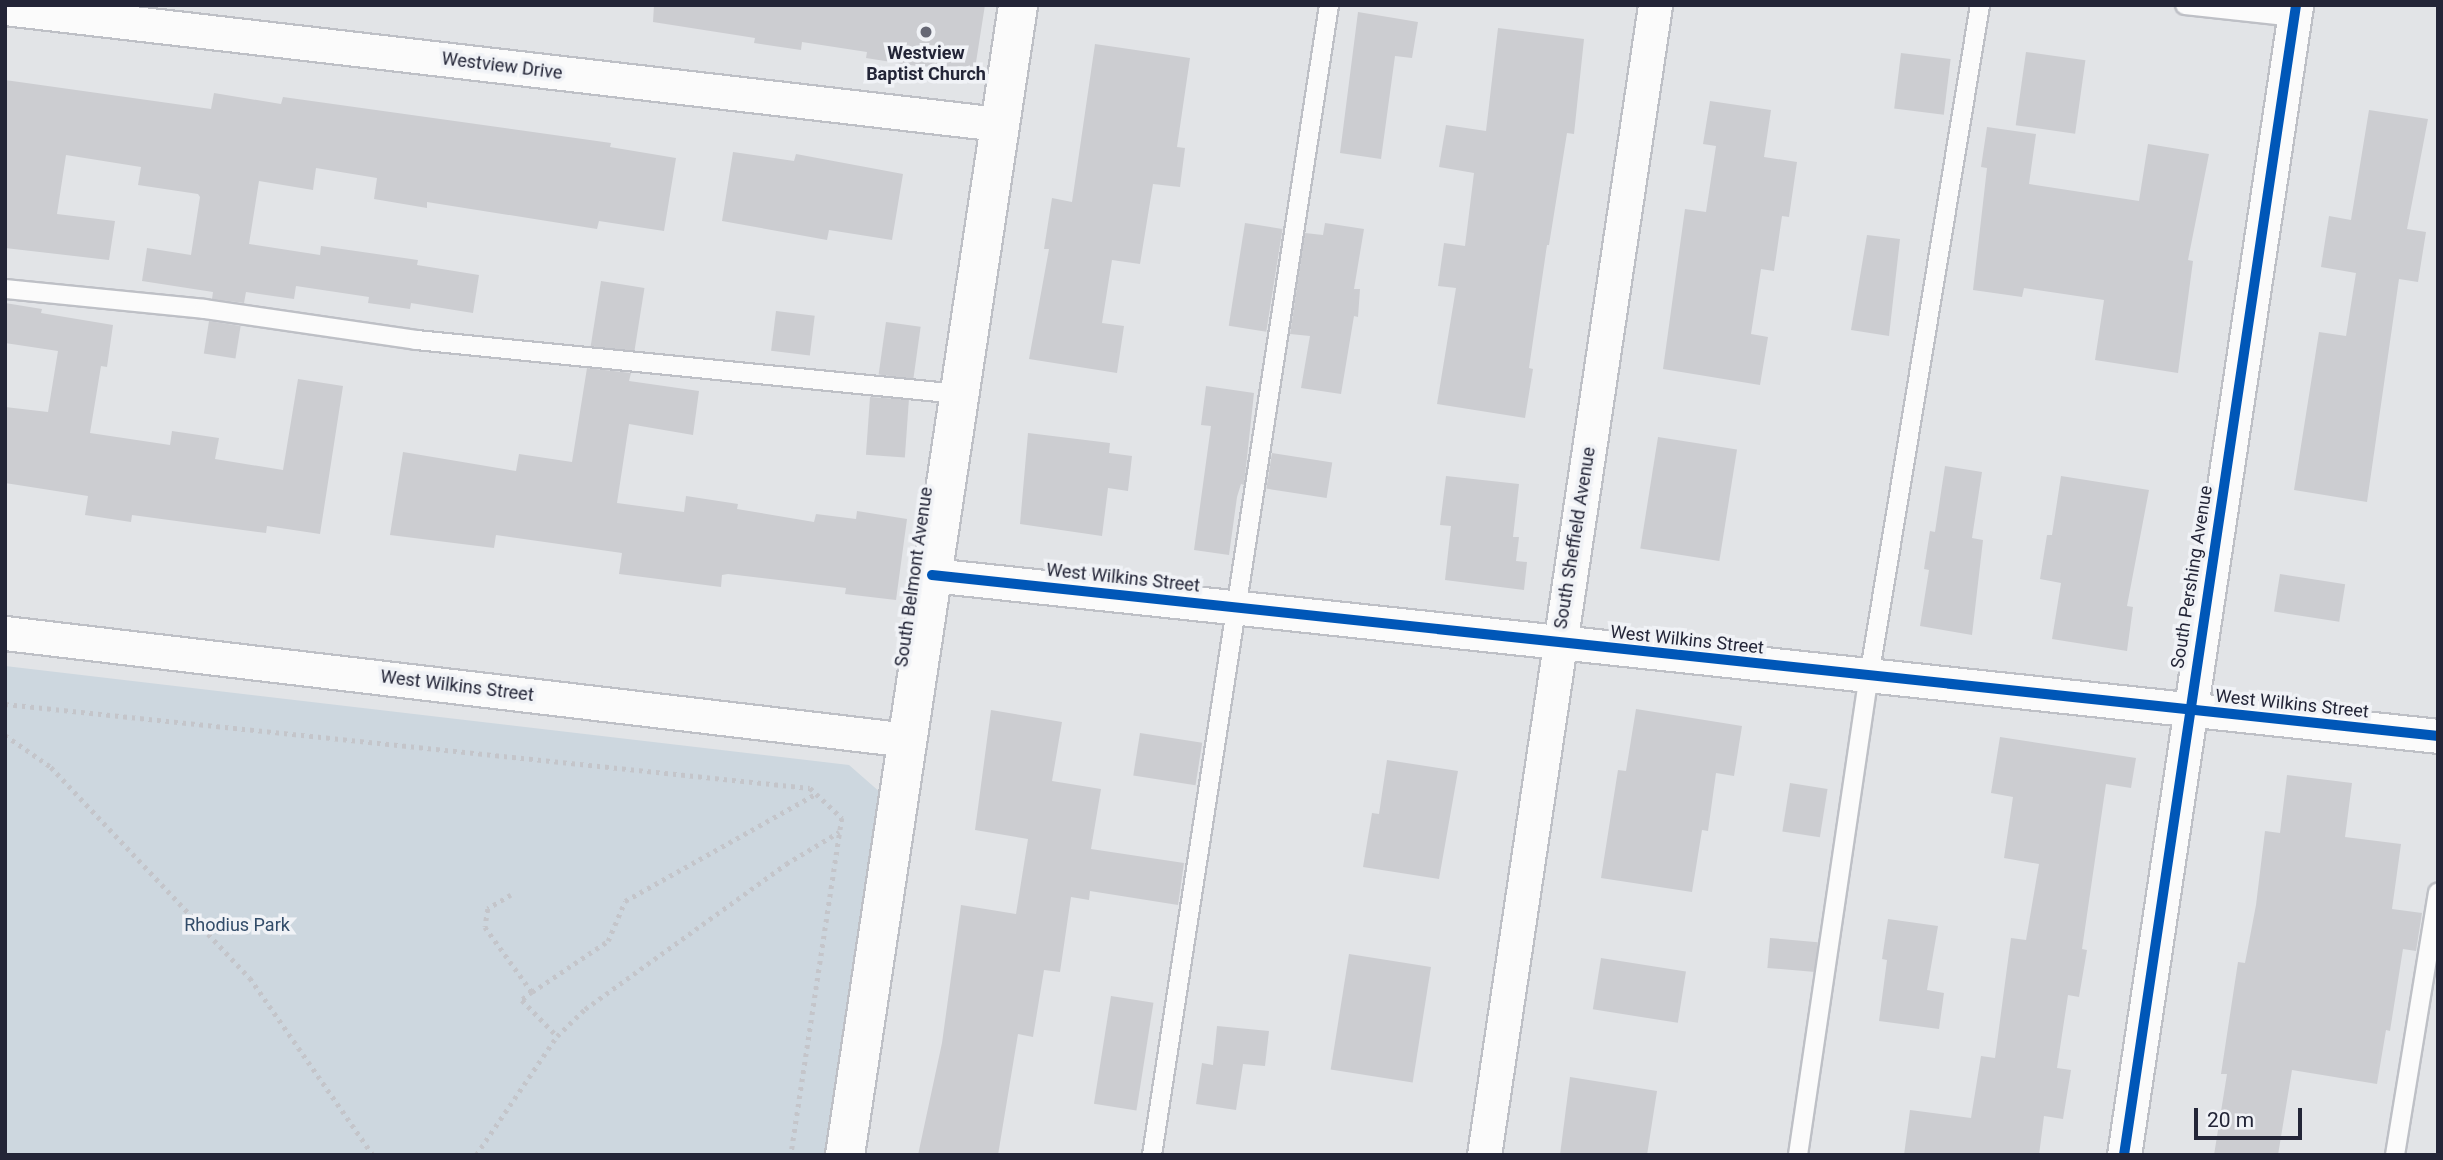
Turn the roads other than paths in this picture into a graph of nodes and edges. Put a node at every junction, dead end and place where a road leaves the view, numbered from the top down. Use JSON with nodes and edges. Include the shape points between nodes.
{"nodes":[{"id":1,"x":1018,"y":5,"type":"edge"},
{"id":2,"x":1329,"y":5,"type":"edge"},
{"id":3,"x":1655,"y":5,"type":"edge"},
{"id":4,"x":1980,"y":5,"type":"edge"},
{"id":5,"x":2185,"y":5,"type":"edge"},
{"id":6,"x":5,"y":8,"type":"edge"},
{"id":7,"x":2295,"y":11,"type":"edge"},
{"id":8,"x":999,"y":124,"type":"junction"},
{"id":9,"x":5,"y":289,"type":"edge"},
{"id":10,"x":959,"y":394,"type":"junction"},
{"id":11,"x":932,"y":575,"type":"junction"},
{"id":12,"x":1236,"y":608,"type":"junction"},
{"id":13,"x":5,"y":633,"type":"edge"},
{"id":14,"x":1559,"y":644,"type":"junction"},
{"id":15,"x":1869,"y":677,"type":"junction"},
{"id":16,"x":2189,"y":711,"type":"junction"},
{"id":17,"x":2438,"y":736,"type":"edge"},
{"id":18,"x":908,"y":740,"type":"junction"},
{"id":19,"x":2438,"y":894,"type":"edge"},
{"id":20,"x":845,"y":1155,"type":"edge"},
{"id":21,"x":1152,"y":1155,"type":"edge"},
{"id":22,"x":1484,"y":1155,"type":"edge"},
{"id":23,"x":1798,"y":1155,"type":"edge"},
{"id":24,"x":2124,"y":1155,"type":"edge"},
{"id":25,"x":2395,"y":1155,"type":"edge"}],
"edges":[{"from":1,"to":8,"type":"main road","name":"South Belmont Avenue"},
{"from":2,"to":12,"type":"lane"},
{"from":3,"to":14,"type":"street","name":"South Sheffield Avenue"},
{"from":4,"to":15,"type":"lane"},
{"from":5,"to":7,"type":"lane"},
{"from":6,"to":8,"type":"street","name":"Westview Drive"},
{"from":7,"to":16,"type":"street","name":"South Pershing Avenue"},
{"from":8,"to":10,"type":"main road","name":"South Belmont Avenue"},
{"from":9,"to":10,"type":"lane","via":[[204,309],[416,340]]},
{"from":10,"to":11,"type":"main road","name":"South Belmont Avenue"},
{"from":11,"to":12,"type":"street","name":"West Wilkins Street"},
{"from":11,"to":18,"type":"main road","name":"South Belmont Avenue"},
{"from":12,"to":14,"type":"street","name":"West Wilkins Street"},
{"from":12,"to":21,"type":"lane"},
{"from":13,"to":18,"type":"street","name":"West Wilkins Street"},
{"from":14,"to":15,"type":"street","name":"West Wilkins Street"},
{"from":14,"to":22,"type":"street","name":"South Sheffield Avenue"},
{"from":15,"to":16,"type":"street","name":"West Wilkins Street"},
{"from":15,"to":23,"type":"lane"},
{"from":16,"to":17,"type":"street","name":"West Wilkins Street"},
{"from":16,"to":24,"type":"street","name":"South Pershing Avenue"},
{"from":18,"to":20,"type":"main road","name":"South Belmont Avenue"},
{"from":19,"to":25,"type":"lane"}]}
